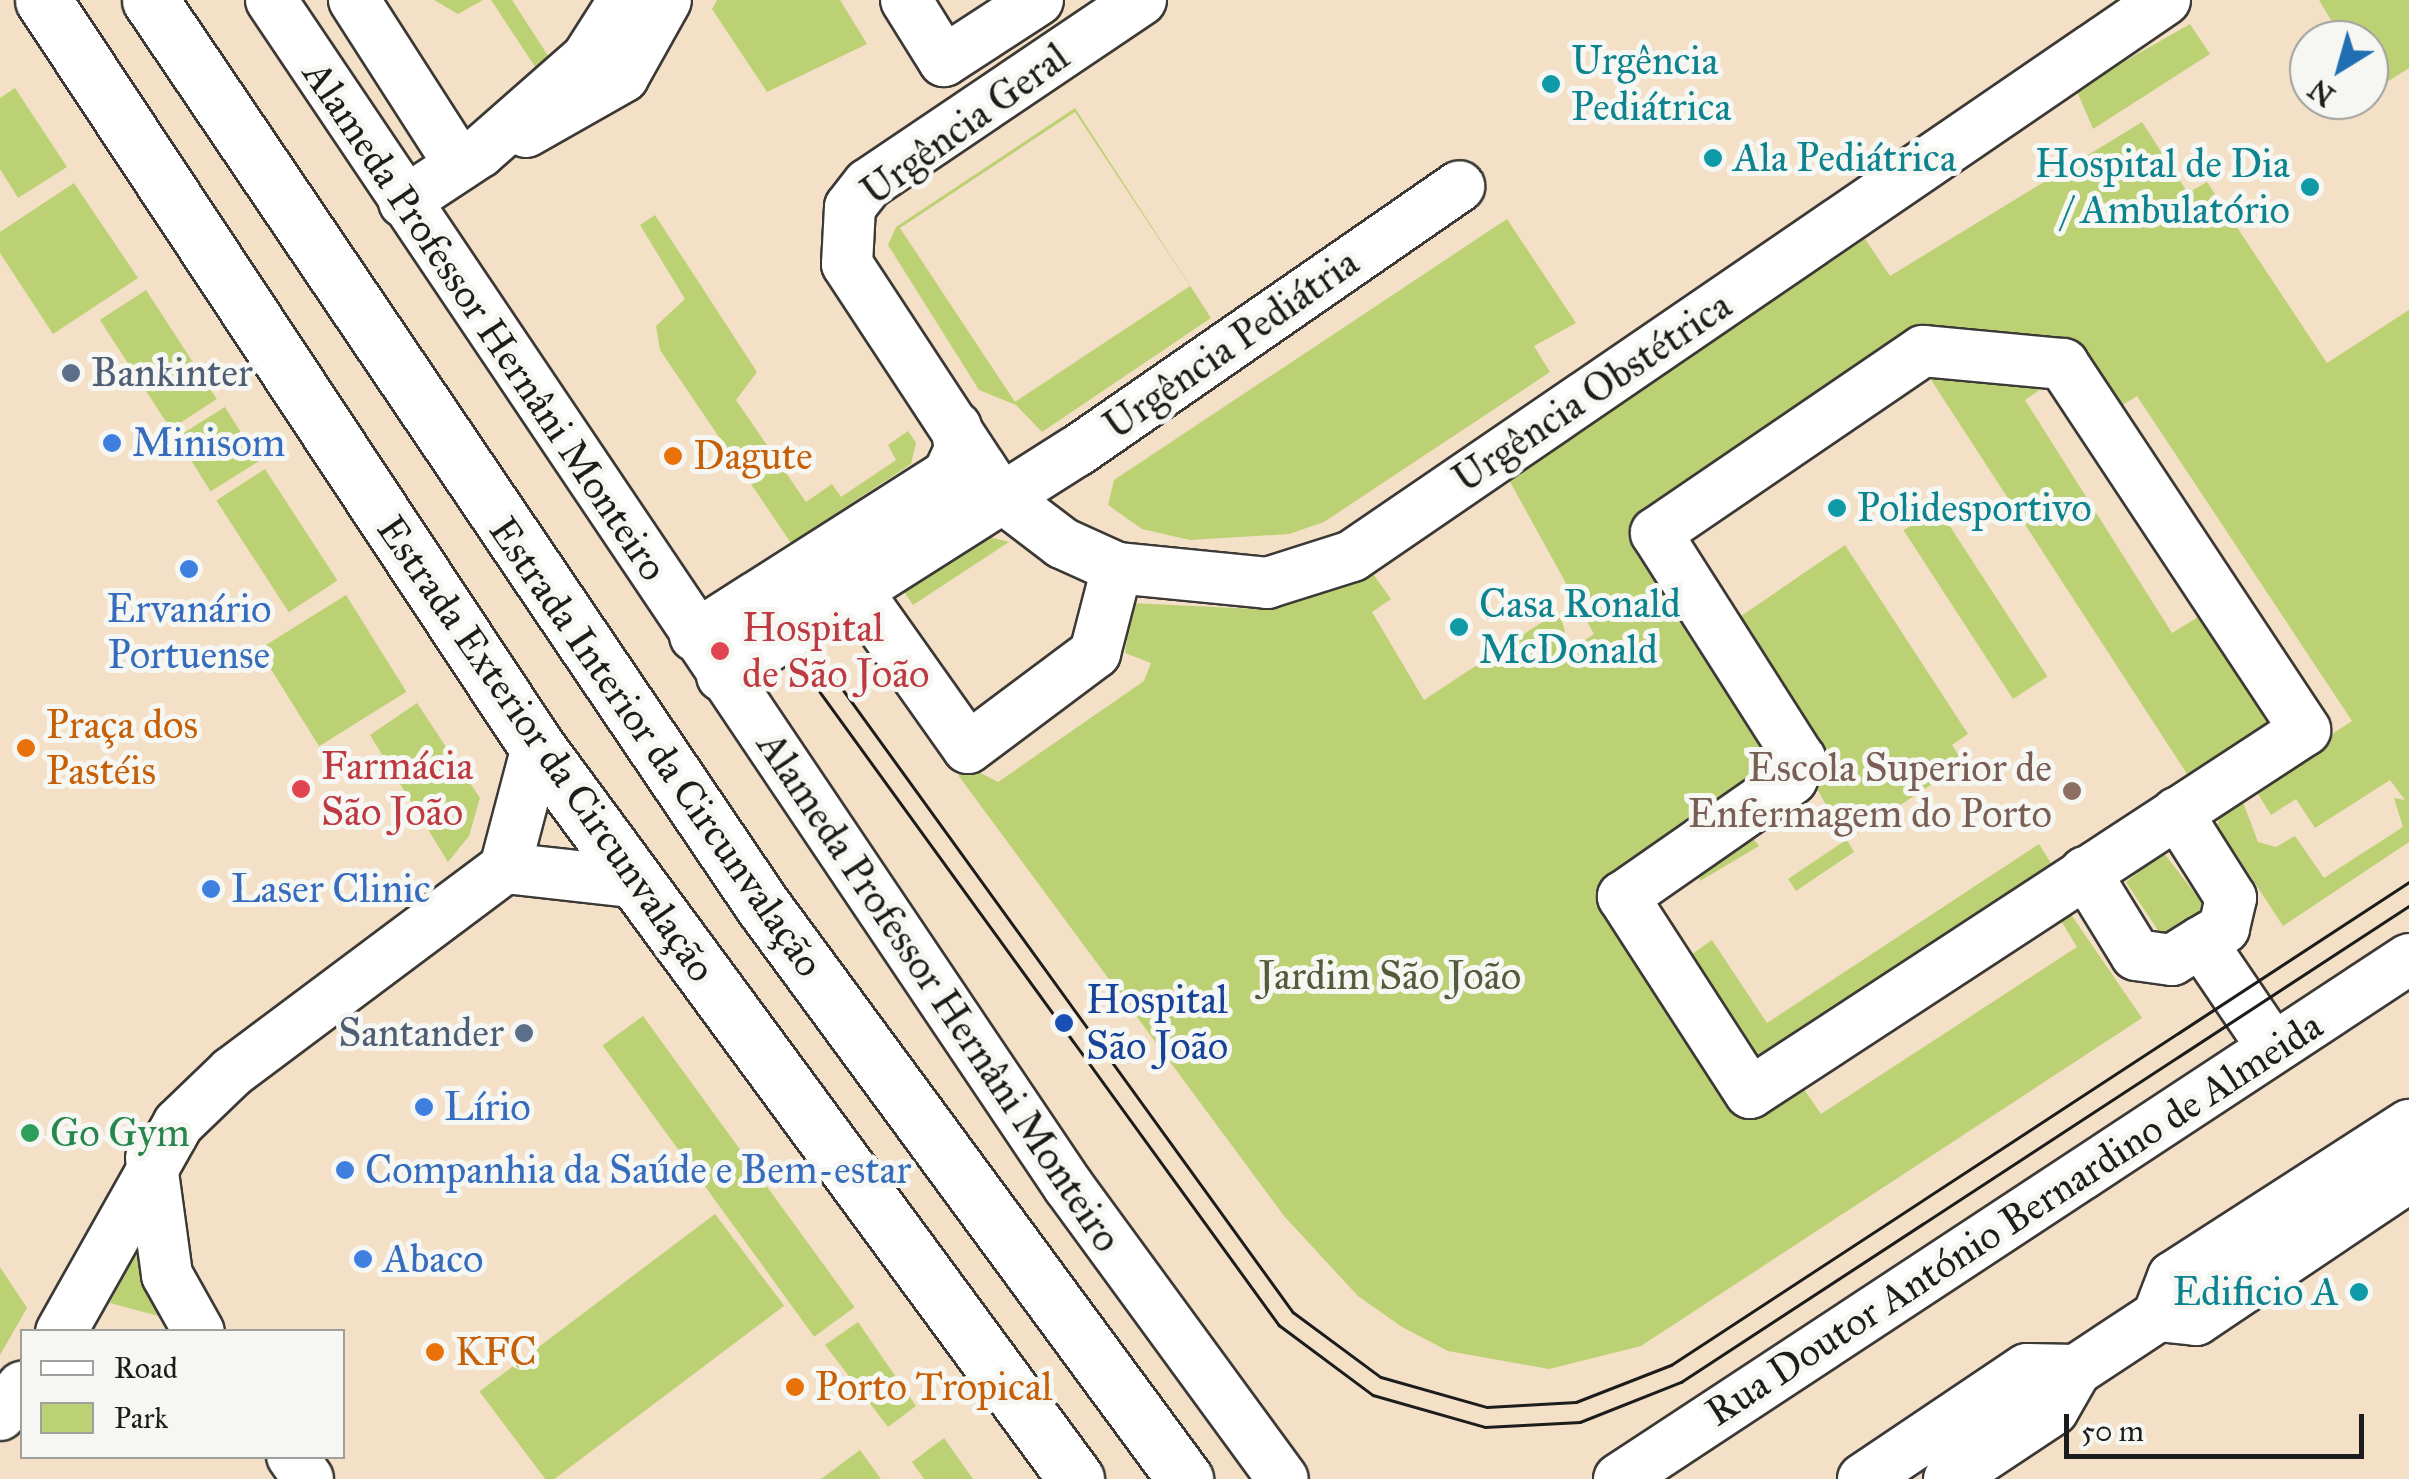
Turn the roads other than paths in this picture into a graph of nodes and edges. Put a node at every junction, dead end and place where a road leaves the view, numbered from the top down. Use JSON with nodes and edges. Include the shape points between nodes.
{"nodes":[{"id":1,"x":44,"y":0,"type":"edge"},
{"id":2,"x":150,"y":0,"type":"edge"},
{"id":3,"x":272,"y":0,"type":"edge"},
{"id":4,"x":354,"y":0,"type":"edge"},
{"id":5,"x":624,"y":0,"type":"edge"},
{"id":6,"x":666,"y":0,"type":"edge"},
{"id":7,"x":906,"y":0,"type":"edge"},
{"id":8,"x":1038,"y":0,"type":"edge"},
{"id":9,"x":1141,"y":0,"type":"edge"},
{"id":10,"x":2156,"y":6,"type":"edge"},
{"id":11,"x":470,"y":159,"type":"junction"},
{"id":12,"x":1459,"y":186,"type":"dead end"},
{"id":13,"x":404,"y":202,"type":"junction"},
{"id":14,"x":956,"y":427,"type":"junction"},
{"id":15,"x":998,"y":494,"type":"junction"},
{"id":16,"x":1118,"y":568,"type":"junction"},
{"id":17,"x":854,"y":586,"type":"junction"},
{"id":18,"x":709,"y":656,"type":"junction"},
{"id":19,"x":537,"y":747,"type":"junction"},
{"id":20,"x":2177,"y":813,"type":"junction"},
{"id":21,"x":505,"y":868,"type":"junction"},
{"id":22,"x":2085,"y":872,"type":"junction"},
{"id":23,"x":632,"y":882,"type":"junction"},
{"id":24,"x":2202,"y":942,"type":"junction"},
{"id":25,"x":2409,"y":959,"type":"edge"},
{"id":26,"x":2273,"y":1048,"type":"junction"},
{"id":27,"x":2409,"y":1125,"type":"edge"},
{"id":28,"x":151,"y":1158,"type":"junction"},
{"id":29,"x":2409,"y":1177,"type":"edge"},
{"id":30,"x":2158,"y":1316,"type":"junction"},
{"id":31,"x":63,"y":1329,"type":"edge"},
{"id":32,"x":198,"y":1329,"type":"edge"},
{"id":33,"x":2076,"y":1370,"type":"junction"},
{"id":34,"x":20,"y":1390,"type":"edge"},
{"id":35,"x":1017,"y":1398,"type":"junction"},
{"id":36,"x":0,"y":1415,"type":"edge"},
{"id":37,"x":1076,"y":1479,"type":"edge"},
{"id":38,"x":1112,"y":1479,"type":"edge"},
{"id":39,"x":1185,"y":1479,"type":"edge"},
{"id":40,"x":1283,"y":1479,"type":"edge"},
{"id":41,"x":1620,"y":1479,"type":"edge"},
{"id":42,"x":1863,"y":1479,"type":"edge"},
{"id":43,"x":1949,"y":1479,"type":"edge"}],
"edges":[{"from":1,"to":19,"type":"main road","name":"Estrada Exterior da Circunvalação"},
{"from":2,"to":39,"type":"main road","name":"Estrada Interior da Circunvalação","via":[[763,906]]},
{"from":3,"to":13,"type":"street","name":"Alameda Professor Hernâni Monteiro"},
{"from":4,"to":11,"type":"street"},
{"from":5,"to":11,"type":"street","via":[[587,58]]},
{"from":6,"to":11,"type":"street","via":[[623,77],[579,108]]},
{"from":7,"to":8,"type":"street","via":[[944,60]]},
{"from":9,"to":14,"type":"street","name":"Urgência Geral","via":[[868,184],[850,207],[847,264]]},
{"from":10,"to":16,"type":"street","name":"Urgência Obstétrica","via":[[1352,556],[1267,583]]},
{"from":11,"to":13,"type":"street"},
{"from":12,"to":15,"type":"street","name":"Urgência Pediátria","via":[[1077,451]]},
{"from":13,"to":18,"type":"street","name":"Alameda Professor Hernâni Monteiro"},
{"from":14,"to":15,"type":"street","name":"Urgência Geral"},
{"from":14,"to":18,"type":"street","via":[[960,449],[948,475]]},
{"from":15,"to":16,"type":"street","name":"Urgência Obstétrica","via":[[1062,543]]},
{"from":15,"to":17,"type":"street","name":"Urgência Pediátria"},
{"from":16,"to":17,"type":"street","via":[[1095,653],[968,748]]},
{"from":17,"to":18,"type":"street","name":"Urgência Pediátria"},
{"from":18,"to":40,"type":"street","name":"Alameda Professor Hernâni Monteiro","via":[[1070,1188]]},
{"from":19,"to":21,"type":"street"},
{"from":19,"to":23,"type":"main road","name":"Estrada Exterior da Circunvalação"},
{"from":20,"to":22,"type":"street"},
{"from":20,"to":22,"type":"street","via":[[2305,730],[2063,364],[1923,352],[1656,533],[1800,759],[1792,779],[1623,898],[1750,1093]]},
{"from":20,"to":24,"type":"street","via":[[2231,898],[2224,928]]},
{"from":21,"to":23,"type":"street"},
{"from":21,"to":28,"type":"street","via":[[232,1072]]},
{"from":22,"to":24,"type":"street","via":[[2136,954],[2172,960]]},
{"from":23,"to":35,"type":"main road","name":"Estrada Exterior da Circunvalação"},
{"from":24,"to":26,"type":"street"},
{"from":25,"to":26,"type":"street","name":"Rua Doutor António Bernardino de Almeida"},
{"from":26,"to":41,"type":"street","name":"Rua Doutor António Bernardino de Almeida"},
{"from":27,"to":30,"type":"street","via":[[2173,1277]]},
{"from":28,"to":31,"type":"street"},
{"from":28,"to":32,"type":"street","via":[[167,1275]]},
{"from":29,"to":30,"type":"street","via":[[2196,1320]]},
{"from":30,"to":33,"type":"street"},
{"from":33,"to":42,"type":"street","via":[[2027,1370]]},
{"from":33,"to":43,"type":"street","via":[[2054,1410]]},
{"from":34,"to":36,"type":"street"},
{"from":35,"to":37,"type":"main road","name":"Estrada Exterior da Circunvalação"},
{"from":35,"to":38,"type":"main road","via":[[1084,1440]]}]}
